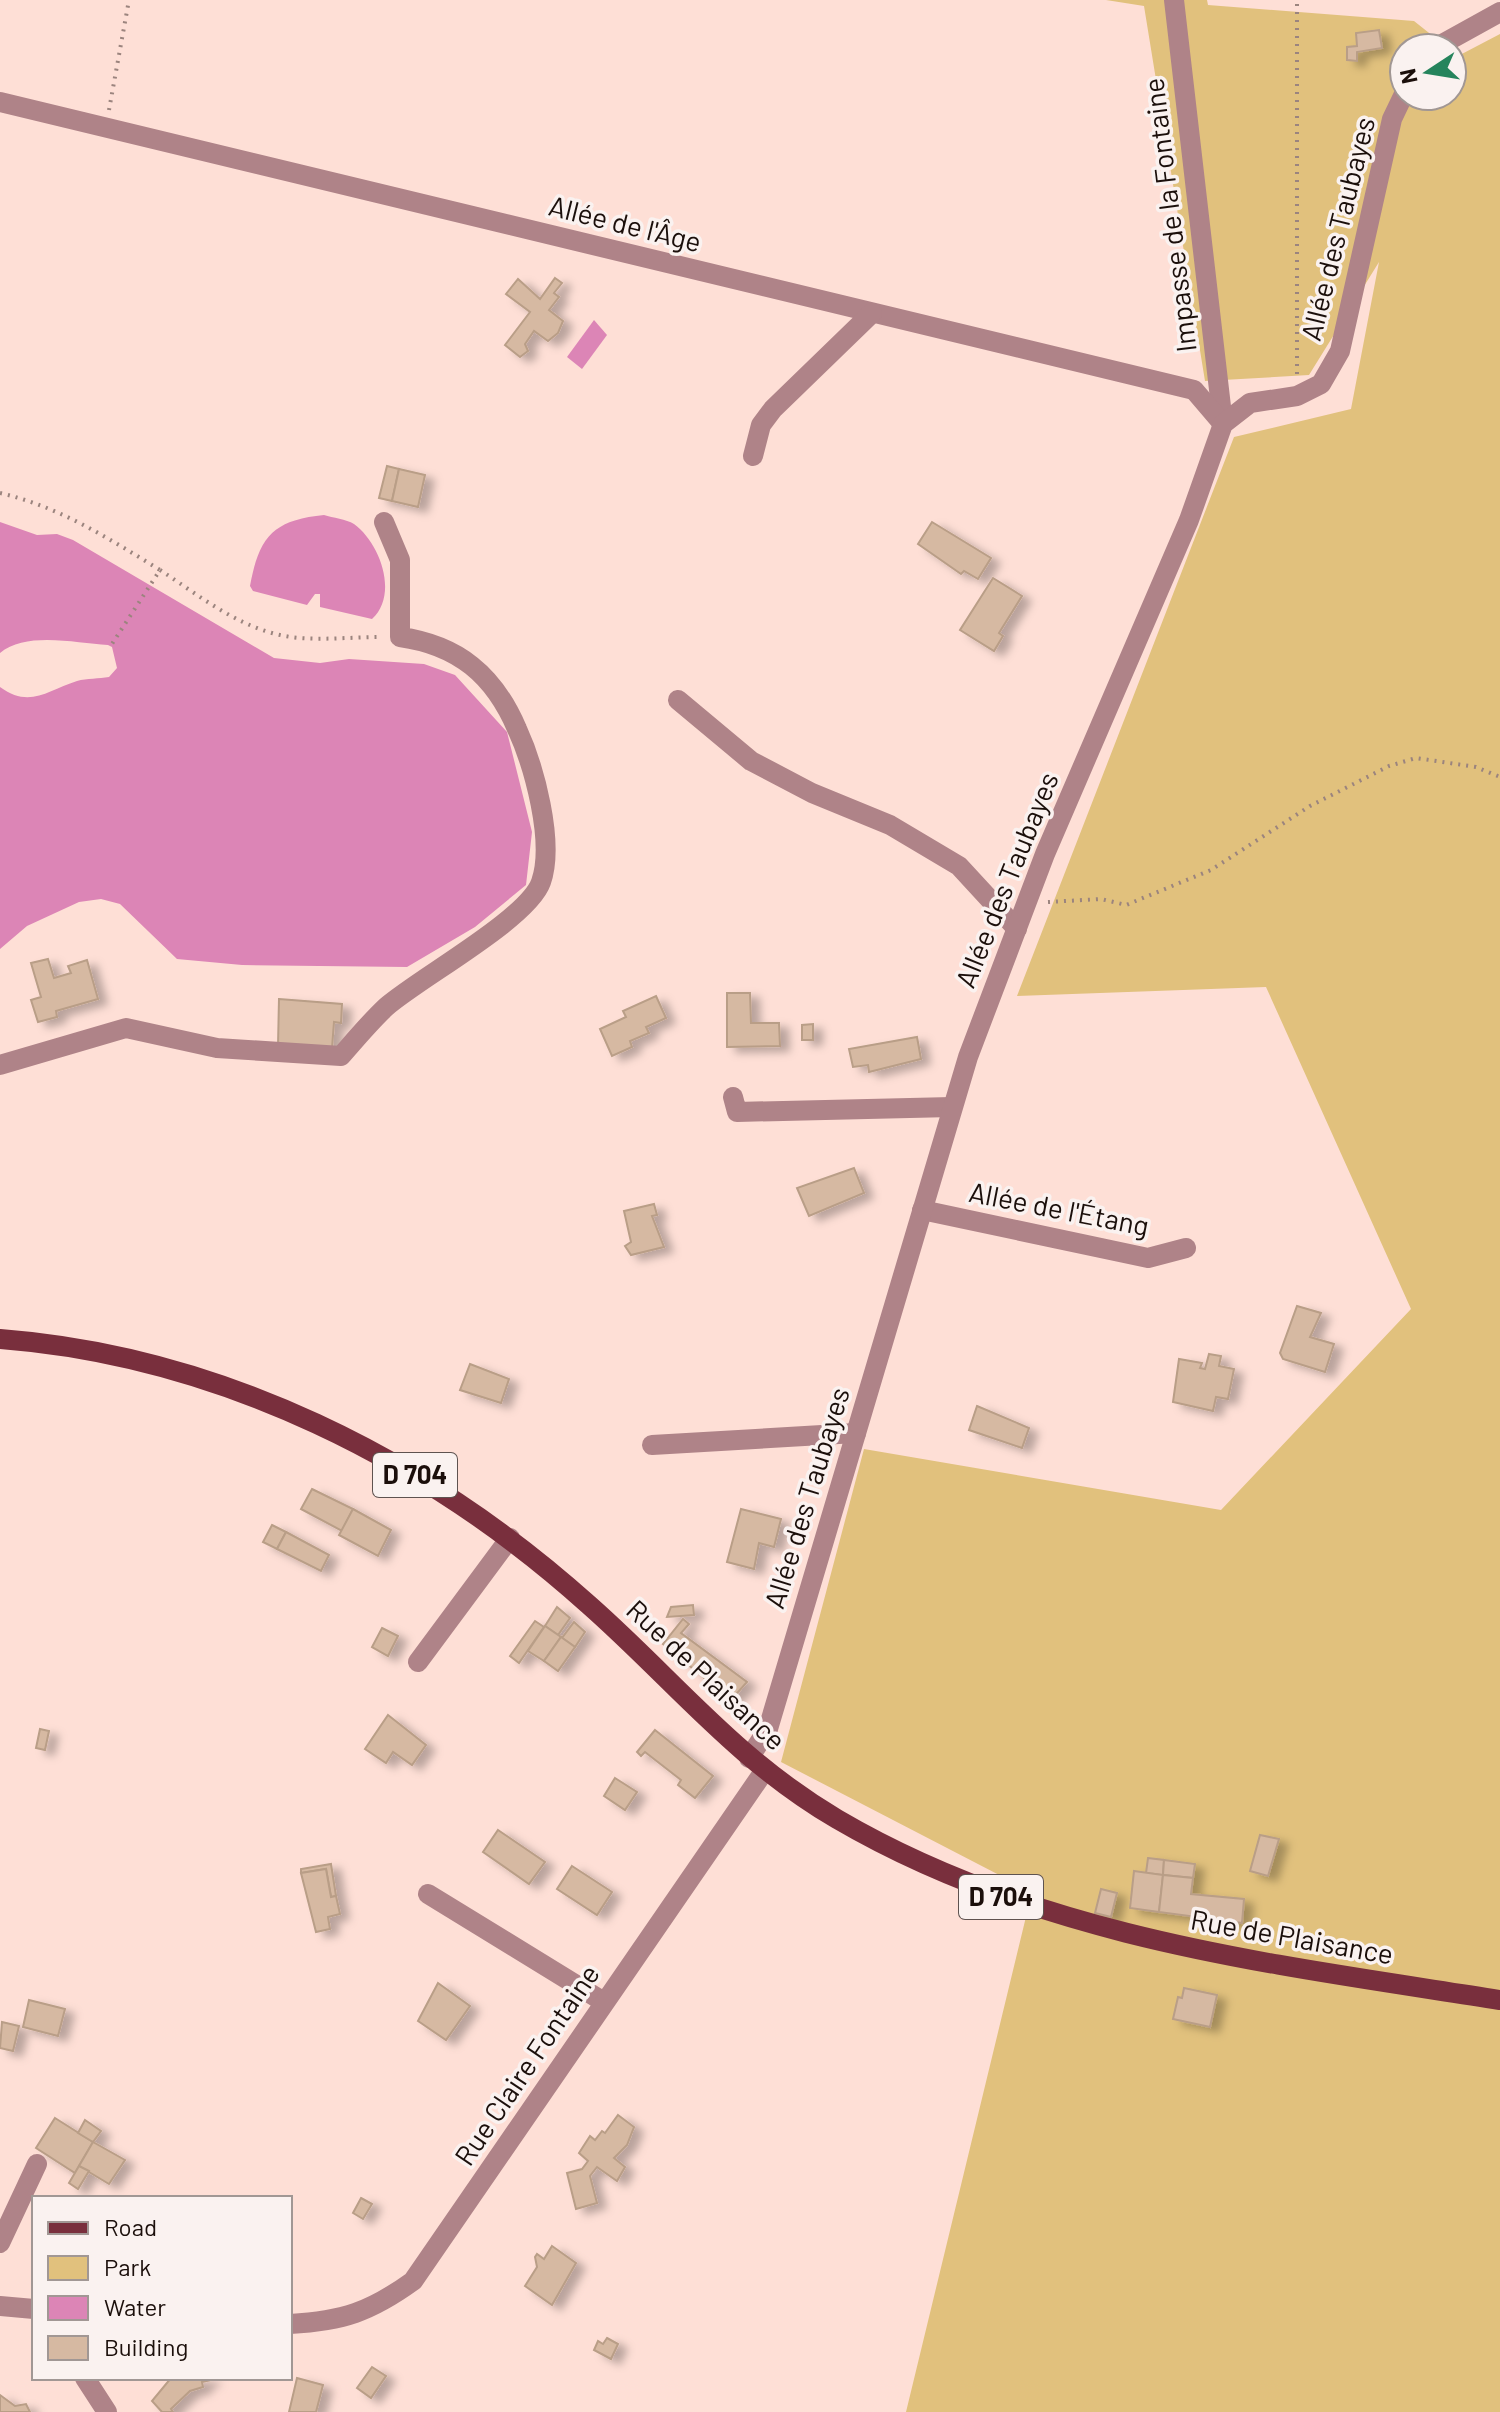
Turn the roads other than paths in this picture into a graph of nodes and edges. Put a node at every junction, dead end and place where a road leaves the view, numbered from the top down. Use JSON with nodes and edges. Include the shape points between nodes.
{"nodes":[{"id":1,"x":1174,"y":0,"type":"edge"},
{"id":2,"x":1500,"y":12,"type":"edge"},
{"id":3,"x":1464,"y":32,"type":"edge"},
{"id":4,"x":0,"y":102,"type":"edge"},
{"id":5,"x":1395,"y":112,"type":"edge"},
{"id":6,"x":872,"y":313,"type":"junction"},
{"id":7,"x":1223,"y":424,"type":"junction"},
{"id":8,"x":753,"y":456,"type":"dead end"},
{"id":9,"x":384,"y":522,"type":"dead end"},
{"id":10,"x":678,"y":700,"type":"dead end"},
{"id":11,"x":1017,"y":929,"type":"junction"},
{"id":12,"x":0,"y":1065,"type":"edge"},
{"id":13,"x":733,"y":1097,"type":"dead end"},
{"id":14,"x":952,"y":1107,"type":"junction"},
{"id":15,"x":922,"y":1210,"type":"junction"},
{"id":16,"x":1186,"y":1248,"type":"dead end"},
{"id":17,"x":0,"y":1339,"type":"edge"},
{"id":18,"x":856,"y":1433,"type":"junction"},
{"id":19,"x":652,"y":1445,"type":"dead end"},
{"id":20,"x":510,"y":1538,"type":"junction"},
{"id":21,"x":418,"y":1662,"type":"dead end"},
{"id":22,"x":757,"y":1764,"type":"junction"},
{"id":23,"x":428,"y":1894,"type":"dead end"},
{"id":24,"x":1500,"y":2000,"type":"edge"},
{"id":25,"x":604,"y":2002,"type":"junction"},
{"id":26,"x":37,"y":2164,"type":"dead end"},
{"id":27,"x":0,"y":2243,"type":"edge"},
{"id":28,"x":0,"y":2306,"type":"edge"},
{"id":29,"x":32,"y":2309,"type":"edge"},
{"id":30,"x":292,"y":2324,"type":"edge"},
{"id":31,"x":86,"y":2380,"type":"edge"},
{"id":32,"x":107,"y":2412,"type":"edge"}],
"edges":[{"from":1,"to":7,"type":"street","name":"Impasse de la Fontaine"},
{"from":2,"to":3,"type":"street"},
{"from":4,"to":6,"type":"street","name":"Allée de l'Âge"},
{"from":5,"to":7,"type":"street","name":"Allée des Taubayes","via":[[1340,351],[1321,384],[1297,396],[1250,403]]},
{"from":6,"to":7,"type":"street","name":"Allée de l'Âge","via":[[1194,390]]},
{"from":6,"to":8,"type":"street","via":[[773,409],[761,425]]},
{"from":7,"to":11,"type":"street","name":"Allée des Taubayes","via":[[1189,520]]},
{"from":9,"to":12,"type":"street","via":[[400,560],[400,637],[430,641],[469,661],[517,727],[543,830],[540,885],[518,910],[386,1007],[341,1056],[217,1048],[126,1028]]},
{"from":10,"to":11,"type":"street","via":[[751,761],[890,825],[959,866]]},
{"from":11,"to":14,"type":"street","name":"Allée des Taubayes"},
{"from":13,"to":14,"type":"street","via":[[737,1112]]},
{"from":14,"to":15,"type":"street","name":"Allée des Taubayes"},
{"from":15,"to":16,"type":"street","name":"Allée de l'Étang","via":[[1148,1258]]},
{"from":15,"to":18,"type":"street","name":"Allée des Taubayes"},
{"from":17,"to":20,"type":"main road","name":"Rue de Plaisance","number":"D 704","via":[[142,1363],[268,1403],[406,1470]]},
{"from":18,"to":19,"type":"street"},
{"from":18,"to":22,"type":"street","name":"Allée des Taubayes"},
{"from":20,"to":21,"type":"street"},
{"from":20,"to":22,"type":"main road","name":"Rue de Plaisance","number":"D 704","via":[[595,1610]]},
{"from":22,"to":24,"type":"main road","name":"Rue de Plaisance","number":"D 704","via":[[836,1818],[915,1860],[1028,1907],[1261,1962]]},
{"from":22,"to":25,"type":"street","name":"Rue Claire Fontaine"},
{"from":23,"to":25,"type":"street"},
{"from":25,"to":30,"type":"street","name":"Rue Claire Fontaine","via":[[413,2281],[378,2306],[334,2321]]},
{"from":26,"to":27,"type":"street"},
{"from":28,"to":29,"type":"street"},
{"from":31,"to":32,"type":"street"}]}
